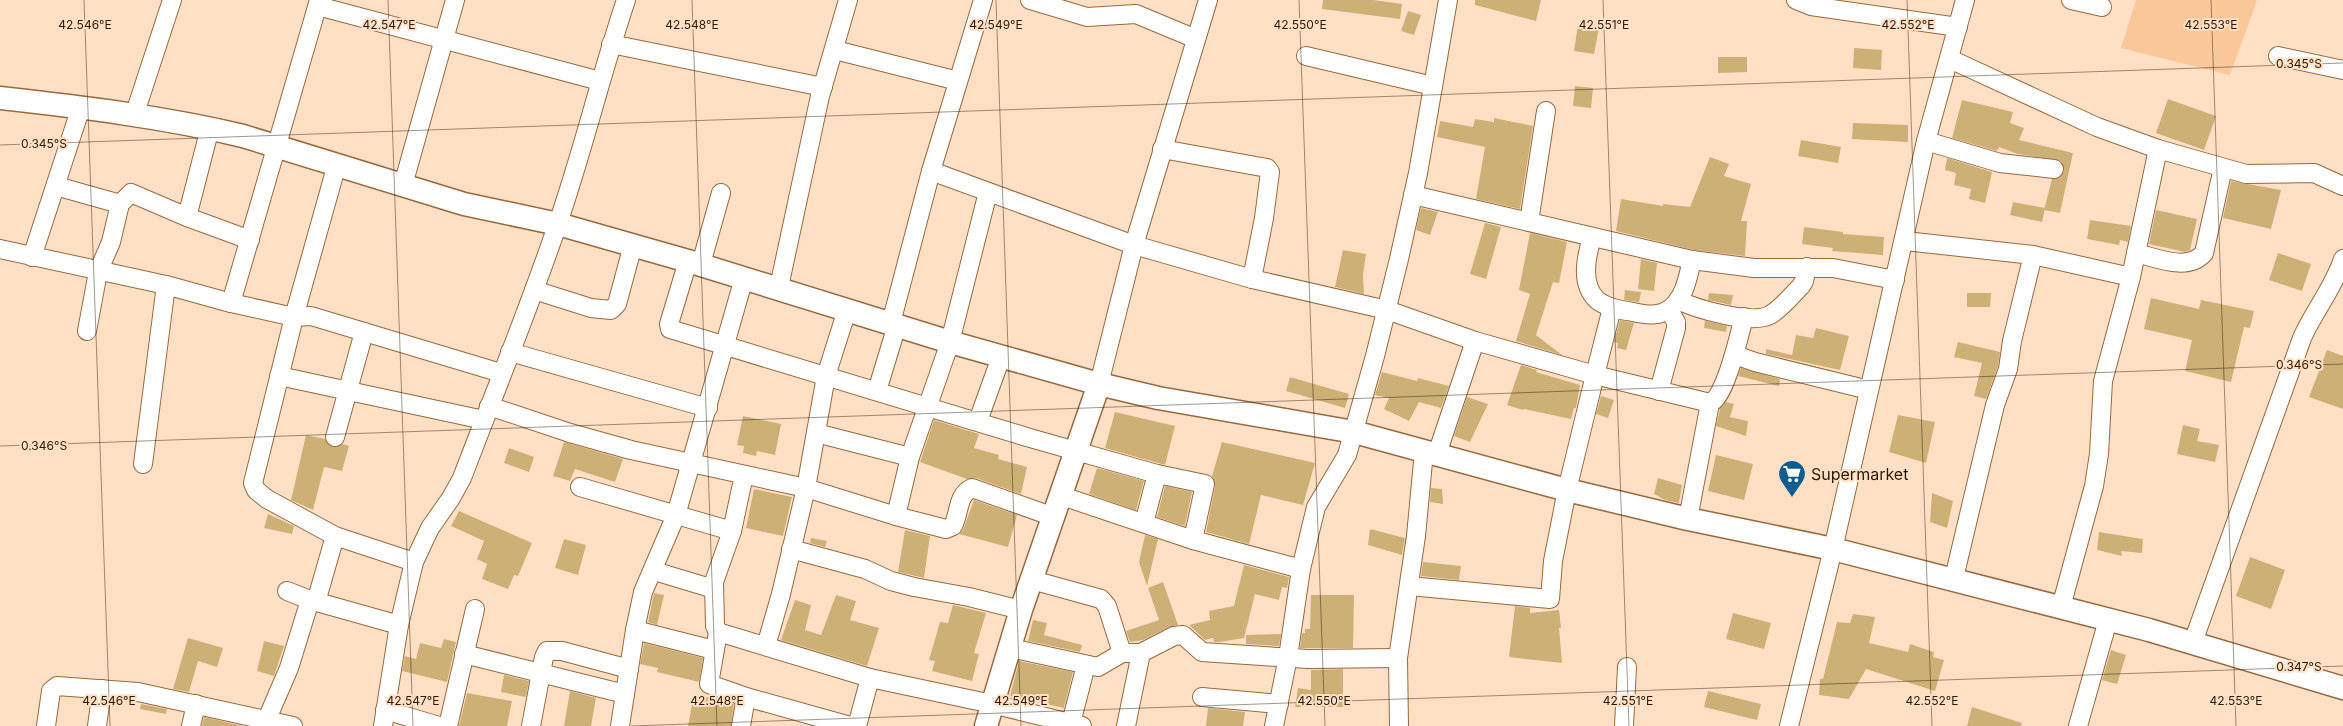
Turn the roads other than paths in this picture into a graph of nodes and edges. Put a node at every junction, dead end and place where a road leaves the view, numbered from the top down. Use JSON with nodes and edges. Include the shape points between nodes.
{"nodes":[{"id":1,"x":172,"y":0,"type":"edge"},
{"id":2,"x":455,"y":0,"type":"edge"},
{"id":3,"x":626,"y":0,"type":"edge"},
{"id":4,"x":848,"y":0,"type":"edge"},
{"id":5,"x":983,"y":0,"type":"edge"},
{"id":6,"x":1030,"y":0,"type":"edge"},
{"id":7,"x":1208,"y":0,"type":"edge"},
{"id":8,"x":1448,"y":0,"type":"edge"},
{"id":9,"x":1796,"y":0,"type":"edge"},
{"id":10,"x":1965,"y":0,"type":"edge"},
{"id":11,"x":2071,"y":0,"type":"edge"},
{"id":12,"x":318,"y":3,"type":"edge"},
{"id":13,"x":2102,"y":8,"type":"dead end"},
{"id":14,"x":1958,"y":27,"type":"junction"},
{"id":15,"x":442,"y":39,"type":"junction"},
{"id":16,"x":1196,"y":39,"type":"junction"},
{"id":17,"x":611,"y":44,"type":"junction"},
{"id":18,"x":835,"y":50,"type":"junction"},
{"id":19,"x":1306,"y":56,"type":"dead end"},
{"id":20,"x":2278,"y":56,"type":"dead end"},
{"id":21,"x":1950,"y":59,"type":"junction"},
{"id":22,"x":2343,"y":70,"type":"edge"},
{"id":23,"x":600,"y":81,"type":"junction"},
{"id":24,"x":958,"y":81,"type":"junction"},
{"id":25,"x":1433,"y":86,"type":"junction"},
{"id":26,"x":823,"y":87,"type":"junction"},
{"id":27,"x":0,"y":98,"type":"edge"},
{"id":28,"x":81,"y":107,"type":"junction"},
{"id":29,"x":1546,"y":111,"type":"dead end"},
{"id":30,"x":134,"y":116,"type":"junction"},
{"id":31,"x":210,"y":128,"type":"junction"},
{"id":32,"x":1926,"y":141,"type":"junction"},
{"id":33,"x":276,"y":146,"type":"junction"},
{"id":34,"x":1162,"y":149,"type":"junction"},
{"id":35,"x":2158,"y":149,"type":"junction"},
{"id":36,"x":337,"y":164,"type":"junction"},
{"id":37,"x":2223,"y":168,"type":"junction"},
{"id":38,"x":2054,"y":169,"type":"dead end"},
{"id":39,"x":931,"y":170,"type":"junction"},
{"id":40,"x":403,"y":185,"type":"junction"},
{"id":41,"x":56,"y":186,"type":"junction"},
{"id":42,"x":2343,"y":186,"type":"edge"},
{"id":43,"x":988,"y":192,"type":"junction"},
{"id":44,"x":721,"y":193,"type":"dead end"},
{"id":45,"x":1413,"y":195,"type":"junction"},
{"id":46,"x":120,"y":204,"type":"junction"},
{"id":47,"x":187,"y":217,"type":"junction"},
{"id":48,"x":1529,"y":222,"type":"junction"},
{"id":49,"x":558,"y":224,"type":"junction"},
{"id":50,"x":1592,"y":238,"type":"junction"},
{"id":51,"x":250,"y":240,"type":"junction"},
{"id":52,"x":1904,"y":241,"type":"junction"},
{"id":53,"x":633,"y":245,"type":"junction"},
{"id":54,"x":1134,"y":245,"type":"junction"},
{"id":55,"x":0,"y":249,"type":"edge"},
{"id":56,"x":2136,"y":253,"type":"junction"},
{"id":57,"x":2033,"y":255,"type":"junction"},
{"id":58,"x":32,"y":256,"type":"junction"},
{"id":59,"x":2343,"y":259,"type":"edge"},
{"id":60,"x":1692,"y":260,"type":"junction"},
{"id":61,"x":695,"y":262,"type":"junction"},
{"id":62,"x":1807,"y":267,"type":"junction"},
{"id":63,"x":98,"y":272,"type":"junction"},
{"id":64,"x":2131,"y":276,"type":"junction"},
{"id":65,"x":744,"y":278,"type":"junction"},
{"id":66,"x":1252,"y":278,"type":"junction"},
{"id":67,"x":1895,"y":280,"type":"junction"},
{"id":68,"x":166,"y":285,"type":"junction"},
{"id":69,"x":778,"y":287,"type":"junction"},
{"id":70,"x":534,"y":290,"type":"junction"},
{"id":71,"x":231,"y":303,"type":"junction"},
{"id":72,"x":1674,"y":305,"type":"junction"},
{"id":73,"x":1612,"y":308,"type":"junction"},
{"id":74,"x":847,"y":310,"type":"junction"},
{"id":75,"x":1387,"y":310,"type":"junction"},
{"id":76,"x":294,"y":317,"type":"junction"},
{"id":77,"x":1744,"y":317,"type":"junction"},
{"id":78,"x":894,"y":324,"type":"junction"},
{"id":79,"x":87,"y":331,"type":"dead end"},
{"id":80,"x":364,"y":332,"type":"junction"},
{"id":81,"x":1475,"y":341,"type":"junction"},
{"id":82,"x":950,"y":342,"type":"junction"},
{"id":83,"x":726,"y":347,"type":"junction"},
{"id":84,"x":510,"y":352,"type":"junction"},
{"id":85,"x":1735,"y":355,"type":"junction"},
{"id":86,"x":1001,"y":357,"type":"junction"},
{"id":87,"x":501,"y":373,"type":"junction"},
{"id":88,"x":278,"y":376,"type":"junction"},
{"id":89,"x":826,"y":376,"type":"junction"},
{"id":90,"x":1595,"y":376,"type":"junction"},
{"id":91,"x":1099,"y":384,"type":"junction"},
{"id":92,"x":346,"y":390,"type":"junction"},
{"id":93,"x":1869,"y":390,"type":"junction"},
{"id":94,"x":877,"y":391,"type":"junction"},
{"id":95,"x":1660,"y":391,"type":"junction"},
{"id":96,"x":1710,"y":403,"type":"junction"},
{"id":97,"x":926,"y":406,"type":"junction"},
{"id":98,"x":708,"y":408,"type":"junction"},
{"id":99,"x":487,"y":413,"type":"junction"},
{"id":100,"x":978,"y":422,"type":"junction"},
{"id":101,"x":1354,"y":432,"type":"junction"},
{"id":102,"x":816,"y":433,"type":"junction"},
{"id":103,"x":335,"y":437,"type":"dead end"},
{"id":104,"x":1076,"y":451,"type":"junction"},
{"id":105,"x":1430,"y":452,"type":"junction"},
{"id":106,"x":910,"y":457,"type":"junction"},
{"id":107,"x":143,"y":464,"type":"dead end"},
{"id":108,"x":692,"y":464,"type":"junction"},
{"id":109,"x":1157,"y":474,"type":"junction"},
{"id":110,"x":744,"y":475,"type":"junction"},
{"id":111,"x":580,"y":487,"type":"dead end"},
{"id":112,"x":806,"y":488,"type":"junction"},
{"id":113,"x":1567,"y":490,"type":"junction"},
{"id":114,"x":1062,"y":496,"type":"junction"},
{"id":115,"x":676,"y":515,"type":"junction"},
{"id":116,"x":896,"y":516,"type":"junction"},
{"id":117,"x":1054,"y":518,"type":"junction"},
{"id":118,"x":1688,"y":519,"type":"junction"},
{"id":119,"x":1144,"y":523,"type":"junction"},
{"id":120,"x":732,"y":530,"type":"junction"},
{"id":121,"x":335,"y":536,"type":"junction"},
{"id":122,"x":1193,"y":540,"type":"junction"},
{"id":123,"x":1833,"y":548,"type":"junction"},
{"id":124,"x":791,"y":549,"type":"junction"},
{"id":125,"x":414,"y":562,"type":"junction"},
{"id":126,"x":1302,"y":569,"type":"junction"},
{"id":127,"x":654,"y":571,"type":"junction"},
{"id":128,"x":1954,"y":578,"type":"junction"},
{"id":129,"x":1032,"y":580,"type":"junction"},
{"id":130,"x":1409,"y":586,"type":"junction"},
{"id":131,"x":714,"y":589,"type":"junction"},
{"id":132,"x":287,"y":591,"type":"dead end"},
{"id":133,"x":313,"y":601,"type":"junction"},
{"id":134,"x":2061,"y":607,"type":"junction"},
{"id":135,"x":475,"y":609,"type":"dead end"},
{"id":136,"x":1021,"y":610,"type":"junction"},
{"id":137,"x":2108,"y":620,"type":"junction"},
{"id":138,"x":399,"y":625,"type":"junction"},
{"id":139,"x":635,"y":630,"type":"junction"},
{"id":140,"x":718,"y":632,"type":"junction"},
{"id":141,"x":2193,"y":642,"type":"junction"},
{"id":142,"x":766,"y":646,"type":"junction"},
{"id":143,"x":1010,"y":648,"type":"junction"},
{"id":144,"x":714,"y":650,"type":"junction"},
{"id":145,"x":1122,"y":653,"type":"junction"},
{"id":146,"x":1141,"y":653,"type":"junction"},
{"id":147,"x":464,"y":654,"type":"junction"},
{"id":148,"x":1288,"y":658,"type":"junction"},
{"id":149,"x":1398,"y":658,"type":"junction"},
{"id":150,"x":1086,"y":666,"type":"junction"},
{"id":151,"x":1627,"y":667,"type":"dead end"},
{"id":152,"x":629,"y":669,"type":"junction"},
{"id":153,"x":540,"y":673,"type":"junction"},
{"id":154,"x":870,"y":678,"type":"junction"},
{"id":155,"x":2343,"y":688,"type":"edge"},
{"id":156,"x":102,"y":689,"type":"junction"},
{"id":157,"x":625,"y":694,"type":"junction"},
{"id":158,"x":746,"y":697,"type":"junction"},
{"id":159,"x":1202,"y":697,"type":"dead end"},
{"id":160,"x":196,"y":704,"type":"junction"},
{"id":161,"x":992,"y":704,"type":"junction"},
{"id":162,"x":1278,"y":704,"type":"junction"},
{"id":163,"x":384,"y":718,"type":"edge"},
{"id":164,"x":265,"y":723,"type":"edge"},
{"id":165,"x":1071,"y":724,"type":"edge"},
{"id":166,"x":46,"y":726,"type":"edge"},
{"id":167,"x":97,"y":726,"type":"edge"},
{"id":168,"x":191,"y":726,"type":"edge"},
{"id":169,"x":293,"y":726,"type":"edge"},
{"id":170,"x":439,"y":726,"type":"edge"},
{"id":171,"x":448,"y":726,"type":"edge"},
{"id":172,"x":532,"y":726,"type":"edge"},
{"id":173,"x":620,"y":726,"type":"edge"},
{"id":174,"x":741,"y":726,"type":"edge"},
{"id":175,"x":850,"y":726,"type":"edge"},
{"id":176,"x":857,"y":726,"type":"edge"},
{"id":177,"x":986,"y":726,"type":"edge"},
{"id":178,"x":1126,"y":726,"type":"edge"},
{"id":179,"x":1274,"y":726,"type":"edge"},
{"id":180,"x":1399,"y":726,"type":"edge"},
{"id":181,"x":1624,"y":726,"type":"edge"},
{"id":182,"x":1788,"y":726,"type":"edge"},
{"id":183,"x":2078,"y":726,"type":"edge"}],
"edges":[{"from":1,"to":30,"type":"street"},
{"from":2,"to":15,"type":"street"},
{"from":3,"to":17,"type":"street"},
{"from":4,"to":18,"type":"street"},
{"from":5,"to":24,"type":"street"},
{"from":6,"to":16,"type":"street","via":[[1086,17],[1136,14]]},
{"from":7,"to":16,"type":"street"},
{"from":8,"to":25,"type":"street"},
{"from":9,"to":14,"type":"street","via":[[1811,6]]},
{"from":10,"to":14,"type":"street"},
{"from":11,"to":13,"type":"street"},
{"from":12,"to":15,"type":"street"},
{"from":12,"to":33,"type":"street"},
{"from":14,"to":21,"type":"street"},
{"from":15,"to":23,"type":"street"},
{"from":15,"to":40,"type":"street"},
{"from":16,"to":34,"type":"street"},
{"from":17,"to":23,"type":"street"},
{"from":17,"to":26,"type":"street"},
{"from":18,"to":24,"type":"street"},
{"from":18,"to":26,"type":"street"},
{"from":19,"to":25,"type":"street"},
{"from":20,"to":22,"type":"street"},
{"from":21,"to":32,"type":"street"},
{"from":21,"to":35,"type":"street","via":[[2097,127]]},
{"from":23,"to":49,"type":"street"},
{"from":24,"to":39,"type":"street"},
{"from":25,"to":45,"type":"street"},
{"from":26,"to":69,"type":"street"},
{"from":27,"to":28,"type":"street"},
{"from":28,"to":30,"type":"street"},
{"from":28,"to":41,"type":"street"},
{"from":29,"to":48,"type":"street"},
{"from":30,"to":31,"type":"street"},
{"from":31,"to":33,"type":"street"},
{"from":31,"to":47,"type":"street"},
{"from":32,"to":38,"type":"street","via":[[2000,162]]},
{"from":32,"to":52,"type":"street"},
{"from":33,"to":36,"type":"street"},
{"from":33,"to":51,"type":"street"},
{"from":34,"to":54,"type":"street"},
{"from":34,"to":66,"type":"street","via":[[1267,168],[1270,172]]},
{"from":35,"to":37,"type":"street"},
{"from":35,"to":56,"type":"street"},
{"from":36,"to":40,"type":"street"},
{"from":36,"to":76,"type":"street"},
{"from":37,"to":42,"type":"street","via":[[2260,175],[2314,173]]},
{"from":37,"to":56,"type":"street","via":[[2204,252],[2198,260],[2179,262]]},
{"from":39,"to":43,"type":"street"},
{"from":39,"to":78,"type":"street"},
{"from":40,"to":49,"type":"street","via":[[464,204]]},
{"from":41,"to":46,"type":"street"},
{"from":41,"to":58,"type":"street"},
{"from":43,"to":54,"type":"street"},
{"from":43,"to":82,"type":"street"},
{"from":44,"to":61,"type":"street"},
{"from":45,"to":48,"type":"street"},
{"from":45,"to":75,"type":"street"},
{"from":46,"to":47,"type":"street","via":[[131,193]]},
{"from":46,"to":63,"type":"street","via":[[111,242]]},
{"from":47,"to":51,"type":"street"},
{"from":48,"to":50,"type":"street"},
{"from":49,"to":53,"type":"street"},
{"from":49,"to":70,"type":"street"},
{"from":50,"to":60,"type":"street"},
{"from":50,"to":73,"type":"street","via":[[1586,259],[1586,279],[1596,299]]},
{"from":51,"to":71,"type":"street"},
{"from":52,"to":57,"type":"street"},
{"from":52,"to":67,"type":"street"},
{"from":53,"to":61,"type":"street"},
{"from":53,"to":70,"type":"street","via":[[617,304],[611,310],[591,308]]},
{"from":54,"to":66,"type":"street"},
{"from":54,"to":91,"type":"street"},
{"from":55,"to":58,"type":"street"},
{"from":56,"to":64,"type":"street"},
{"from":57,"to":64,"type":"street"},
{"from":57,"to":128,"type":"street","via":[[2008,369],[1995,405]]},
{"from":58,"to":63,"type":"street"},
{"from":59,"to":141,"type":"street","via":[[2302,338]]},
{"from":60,"to":62,"type":"street","via":[[1754,268]]},
{"from":60,"to":72,"type":"street","via":[[1684,288]]},
{"from":61,"to":65,"type":"street"},
{"from":61,"to":83,"type":"street","via":[[669,327]]},
{"from":62,"to":67,"type":"street","via":[[1833,268]]},
{"from":62,"to":77,"type":"street","via":[[1804,281],[1774,312],[1761,318]]},
{"from":63,"to":68,"type":"street"},
{"from":63,"to":79,"type":"street"},
{"from":64,"to":134,"type":"street","via":[[2103,381],[2094,486]]},
{"from":65,"to":69,"type":"street"},
{"from":65,"to":83,"type":"street"},
{"from":66,"to":75,"type":"street"},
{"from":67,"to":93,"type":"street"},
{"from":68,"to":71,"type":"street"},
{"from":68,"to":107,"type":"street"},
{"from":69,"to":74,"type":"street"},
{"from":70,"to":84,"type":"street"},
{"from":71,"to":76,"type":"street"},
{"from":72,"to":73,"type":"street","via":[[1654,315]]},
{"from":72,"to":77,"type":"street"},
{"from":72,"to":95,"type":"street","via":[[1676,328]]},
{"from":73,"to":90,"type":"street"},
{"from":74,"to":78,"type":"street"},
{"from":74,"to":89,"type":"street"},
{"from":75,"to":81,"type":"street"},
{"from":75,"to":101,"type":"street"},
{"from":76,"to":80,"type":"street","via":[[311,316]]},
{"from":76,"to":88,"type":"street"},
{"from":77,"to":85,"type":"street"},
{"from":78,"to":82,"type":"street"},
{"from":78,"to":94,"type":"street"},
{"from":80,"to":87,"type":"street"},
{"from":80,"to":92,"type":"street"},
{"from":81,"to":90,"type":"street"},
{"from":81,"to":105,"type":"street"},
{"from":82,"to":86,"type":"street"},
{"from":82,"to":97,"type":"street"},
{"from":83,"to":89,"type":"street"},
{"from":83,"to":98,"type":"street"},
{"from":84,"to":87,"type":"street"},
{"from":84,"to":98,"type":"street"},
{"from":85,"to":93,"type":"street"},
{"from":85,"to":96,"type":"street","via":[[1717,397]]},
{"from":86,"to":91,"type":"street"},
{"from":86,"to":100,"type":"street"},
{"from":87,"to":99,"type":"street"},
{"from":88,"to":92,"type":"street"},
{"from":88,"to":121,"type":"street","via":[[252,483],[267,498]]},
{"from":89,"to":94,"type":"street"},
{"from":89,"to":102,"type":"street"},
{"from":90,"to":95,"type":"street"},
{"from":90,"to":113,"type":"street"},
{"from":91,"to":101,"type":"street","via":[[1158,398]]},
{"from":91,"to":104,"type":"street"},
{"from":92,"to":99,"type":"street"},
{"from":92,"to":103,"type":"street"},
{"from":93,"to":123,"type":"street"},
{"from":94,"to":97,"type":"street"},
{"from":95,"to":96,"type":"street"},
{"from":96,"to":118,"type":"street"},
{"from":97,"to":100,"type":"street"},
{"from":97,"to":106,"type":"street"},
{"from":98,"to":108,"type":"street"},
{"from":99,"to":108,"type":"street"},
{"from":99,"to":125,"type":"street","via":[[458,487],[430,528]]},
{"from":100,"to":104,"type":"street"},
{"from":101,"to":105,"type":"street"},
{"from":101,"to":126,"type":"street","via":[[1345,461],[1318,501]]},
{"from":102,"to":106,"type":"street"},
{"from":102,"to":112,"type":"street"},
{"from":104,"to":109,"type":"street"},
{"from":104,"to":114,"type":"street"},
{"from":105,"to":113,"type":"street"},
{"from":105,"to":130,"type":"street"},
{"from":106,"to":116,"type":"street"},
{"from":108,"to":110,"type":"street"},
{"from":108,"to":115,"type":"street"},
{"from":109,"to":119,"type":"street"},
{"from":109,"to":122,"type":"street","via":[[1205,484]]},
{"from":110,"to":112,"type":"street"},
{"from":110,"to":120,"type":"street"},
{"from":111,"to":115,"type":"street"},
{"from":112,"to":116,"type":"street"},
{"from":112,"to":124,"type":"street"},
{"from":113,"to":118,"type":"street"},
{"from":113,"to":130,"type":"street","via":[[1553,561],[1550,599]]},
{"from":114,"to":117,"type":"street"},
{"from":114,"to":119,"type":"street"},
{"from":115,"to":120,"type":"street"},
{"from":115,"to":127,"type":"street"},
{"from":116,"to":117,"type":"street","via":[[951,528],[962,496],[972,488]]},
{"from":117,"to":129,"type":"street"},
{"from":118,"to":123,"type":"street"},
{"from":119,"to":122,"type":"street"},
{"from":120,"to":131,"type":"street","via":[[715,574]]},
{"from":121,"to":125,"type":"street"},
{"from":121,"to":133,"type":"street"},
{"from":122,"to":126,"type":"street"},
{"from":123,"to":128,"type":"street"},
{"from":123,"to":182,"type":"street"},
{"from":124,"to":136,"type":"street","via":[[865,569],[898,583]]},
{"from":124,"to":142,"type":"street"},
{"from":125,"to":138,"type":"street"},
{"from":126,"to":148,"type":"street"},
{"from":127,"to":131,"type":"street"},
{"from":127,"to":139,"type":"street","via":[[643,592]]},
{"from":128,"to":134,"type":"street"},
{"from":129,"to":136,"type":"street"},
{"from":129,"to":145,"type":"street","via":[[1101,598],[1107,606]]},
{"from":130,"to":149,"type":"street"},
{"from":131,"to":140,"type":"street"},
{"from":132,"to":133,"type":"street"},
{"from":133,"to":138,"type":"street"},
{"from":133,"to":164,"type":"street"},
{"from":134,"to":137,"type":"street"},
{"from":135,"to":147,"type":"street"},
{"from":136,"to":143,"type":"street"},
{"from":137,"to":141,"type":"street"},
{"from":137,"to":183,"type":"street"},
{"from":138,"to":163,"type":"street"},
{"from":139,"to":144,"type":"street"},
{"from":139,"to":152,"type":"street"},
{"from":140,"to":142,"type":"street"},
{"from":140,"to":144,"type":"street"},
{"from":141,"to":155,"type":"street"},
{"from":142,"to":154,"type":"street"},
{"from":143,"to":150,"type":"street"},
{"from":143,"to":161,"type":"street"},
{"from":144,"to":158,"type":"street","via":[[709,684]]},
{"from":145,"to":146,"type":"street"},
{"from":145,"to":150,"type":"street","via":[[1102,667]]},
{"from":146,"to":148,"type":"street","via":[[1174,636],[1183,635],[1202,652]]},
{"from":146,"to":178,"type":"street"},
{"from":147,"to":153,"type":"street"},
{"from":147,"to":171,"type":"street"},
{"from":148,"to":149,"type":"street"},
{"from":148,"to":162,"type":"street"},
{"from":149,"to":180,"type":"street"},
{"from":150,"to":165,"type":"street"},
{"from":151,"to":181,"type":"street"},
{"from":152,"to":153,"type":"street","via":[[550,650],[545,653]]},
{"from":152,"to":157,"type":"street"},
{"from":153,"to":157,"type":"street"},
{"from":153,"to":172,"type":"street"},
{"from":154,"to":161,"type":"street"},
{"from":154,"to":176,"type":"street"},
{"from":156,"to":160,"type":"street","via":[[138,692]]},
{"from":156,"to":166,"type":"street","via":[[53,688]]},
{"from":156,"to":167,"type":"street"},
{"from":157,"to":173,"type":"street"},
{"from":158,"to":174,"type":"street"},
{"from":158,"to":175,"type":"street"},
{"from":159,"to":162,"type":"street"},
{"from":160,"to":164,"type":"street"},
{"from":160,"to":168,"type":"street"},
{"from":161,"to":165,"type":"street"},
{"from":161,"to":177,"type":"street"},
{"from":162,"to":179,"type":"street"},
{"from":163,"to":170,"type":"street"},
{"from":164,"to":169,"type":"street"}]}
